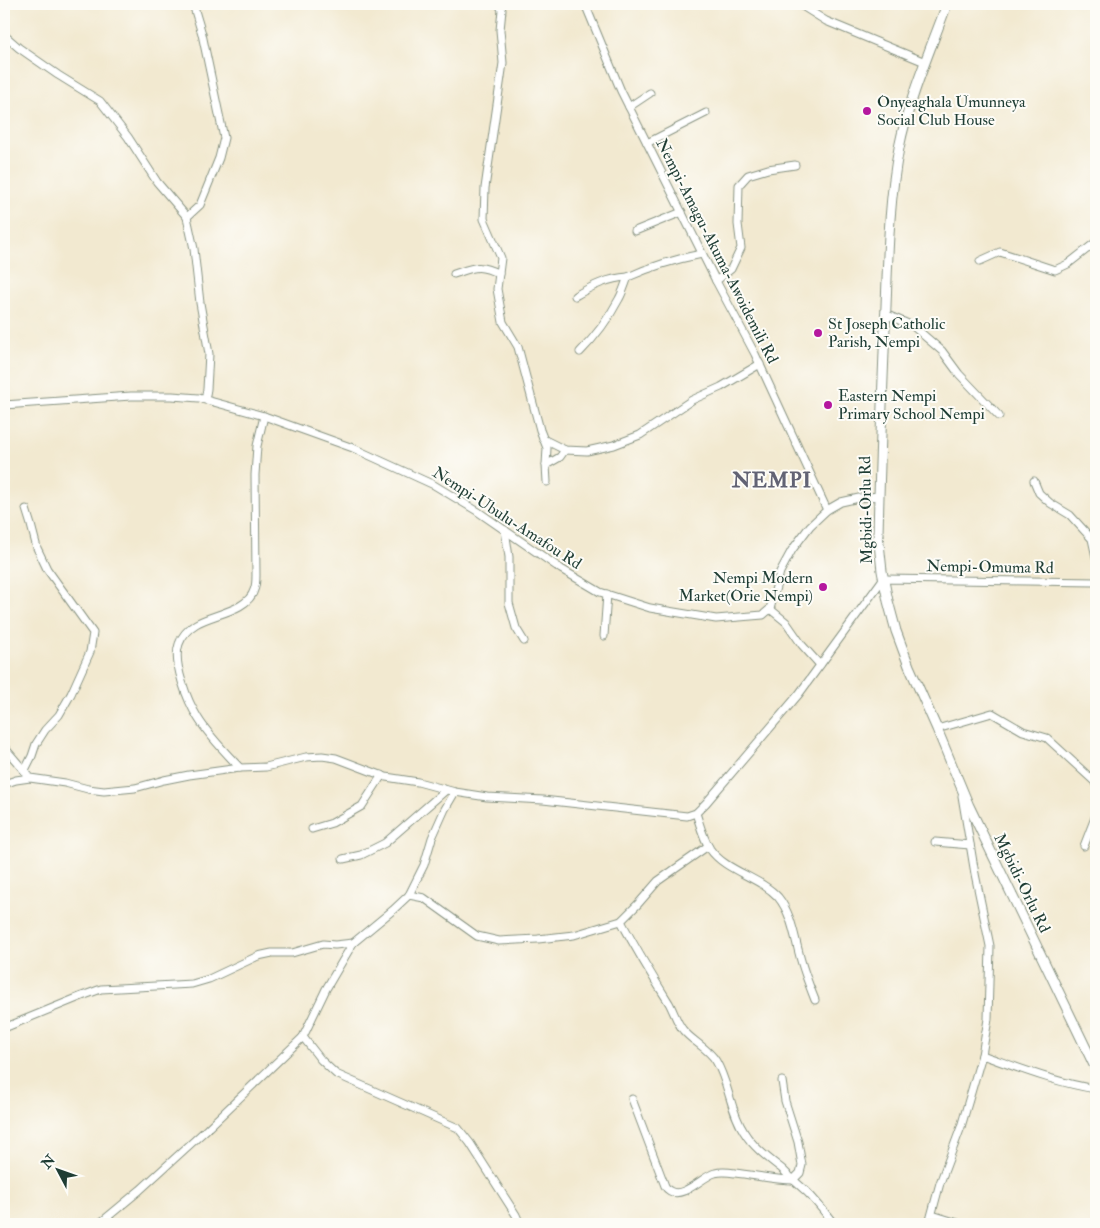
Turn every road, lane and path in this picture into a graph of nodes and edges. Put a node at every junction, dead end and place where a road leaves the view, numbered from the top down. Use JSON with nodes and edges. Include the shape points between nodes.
{"nodes":[{"id":1,"x":192,"y":4,"type":"edge"},
{"id":2,"x":499,"y":4,"type":"edge"},
{"id":3,"x":585,"y":4,"type":"edge"},
{"id":4,"x":799,"y":4,"type":"edge"},
{"id":5,"x":947,"y":4,"type":"edge"},
{"id":6,"x":4,"y":35,"type":"edge"},
{"id":7,"x":925,"y":62,"type":"junction"},
{"id":8,"x":650,"y":93,"type":"dead end"},
{"id":9,"x":629,"y":106,"type":"junction"},
{"id":10,"x":706,"y":113,"type":"dead end"},
{"id":11,"x":647,"y":143,"type":"junction"},
{"id":12,"x":795,"y":165,"type":"dead end"},
{"id":13,"x":682,"y":212,"type":"junction"},
{"id":14,"x":187,"y":217,"type":"junction"},
{"id":15,"x":634,"y":231,"type":"dead end"},
{"id":16,"x":1096,"y":242,"type":"edge"},
{"id":17,"x":702,"y":254,"type":"junction"},
{"id":18,"x":980,"y":261,"type":"dead end"},
{"id":19,"x":454,"y":274,"type":"dead end"},
{"id":20,"x":499,"y":274,"type":"junction"},
{"id":21,"x":628,"y":277,"type":"junction"},
{"id":22,"x":716,"y":282,"type":"junction"},
{"id":23,"x":575,"y":296,"type":"dead end"},
{"id":24,"x":885,"y":314,"type":"junction"},
{"id":25,"x":580,"y":352,"type":"dead end"},
{"id":26,"x":760,"y":364,"type":"junction"},
{"id":27,"x":205,"y":400,"type":"junction"},
{"id":28,"x":4,"y":404,"type":"edge"},
{"id":29,"x":264,"y":416,"type":"junction"},
{"id":30,"x":999,"y":416,"type":"dead end"},
{"id":31,"x":544,"y":439,"type":"junction"},
{"id":32,"x":565,"y":450,"type":"junction"},
{"id":33,"x":546,"y":465,"type":"junction"},
{"id":34,"x":1034,"y":481,"type":"dead end"},
{"id":35,"x":547,"y":482,"type":"dead end"},
{"id":36,"x":878,"y":496,"type":"junction"},
{"id":37,"x":26,"y":509,"type":"dead end"},
{"id":38,"x":827,"y":510,"type":"junction"},
{"id":39,"x":505,"y":530,"type":"junction"},
{"id":40,"x":1096,"y":557,"type":"edge"},
{"id":41,"x":883,"y":579,"type":"junction"},
{"id":42,"x":1096,"y":582,"type":"edge"},
{"id":43,"x":607,"y":594,"type":"junction"},
{"id":44,"x":770,"y":609,"type":"junction"},
{"id":45,"x":604,"y":636,"type":"dead end"},
{"id":46,"x":524,"y":641,"type":"dead end"},
{"id":47,"x":820,"y":665,"type":"junction"},
{"id":48,"x":937,"y":729,"type":"junction"},
{"id":49,"x":4,"y":747,"type":"edge"},
{"id":50,"x":240,"y":768,"type":"junction"},
{"id":51,"x":25,"y":770,"type":"junction"},
{"id":52,"x":382,"y":775,"type":"junction"},
{"id":53,"x":30,"y":778,"type":"junction"},
{"id":54,"x":1096,"y":783,"type":"edge"},
{"id":55,"x":4,"y":784,"type":"edge"},
{"id":56,"x":961,"y":788,"type":"junction"},
{"id":57,"x":446,"y":790,"type":"junction"},
{"id":58,"x":455,"y":792,"type":"junction"},
{"id":59,"x":696,"y":813,"type":"junction"},
{"id":60,"x":1096,"y":815,"type":"edge"},
{"id":61,"x":312,"y":829,"type":"dead end"},
{"id":62,"x":935,"y":842,"type":"dead end"},
{"id":63,"x":970,"y":844,"type":"junction"},
{"id":64,"x":708,"y":846,"type":"junction"},
{"id":65,"x":1084,"y":846,"type":"dead end"},
{"id":66,"x":343,"y":859,"type":"dead end"},
{"id":67,"x":409,"y":895,"type":"junction"},
{"id":68,"x":621,"y":921,"type":"junction"},
{"id":69,"x":353,"y":942,"type":"junction"},
{"id":70,"x":815,"y":1000,"type":"dead end"},
{"id":71,"x":4,"y":1028,"type":"edge"},
{"id":72,"x":303,"y":1037,"type":"junction"},
{"id":73,"x":982,"y":1055,"type":"junction"},
{"id":74,"x":1096,"y":1069,"type":"edge"},
{"id":75,"x":782,"y":1080,"type":"dead end"},
{"id":76,"x":1096,"y":1089,"type":"edge"},
{"id":77,"x":632,"y":1099,"type":"dead end"},
{"id":78,"x":793,"y":1180,"type":"junction"},
{"id":79,"x":932,"y":1215,"type":"junction"},
{"id":80,"x":99,"y":1224,"type":"edge"},
{"id":81,"x":520,"y":1224,"type":"edge"},
{"id":82,"x":834,"y":1224,"type":"edge"},
{"id":83,"x":929,"y":1224,"type":"edge"},
{"id":84,"x":961,"y":1224,"type":"edge"}],
"edges":[{"from":1,"to":14,"type":"street","via":[[202,34],[224,138],[200,204]]},
{"from":2,"to":20,"type":"street","via":[[502,10],[503,63],[485,188],[484,219],[501,258]]},
{"from":3,"to":9,"type":"street","name":"Nempi-Amagu-Akuma-Awoidemili Rd"},
{"from":4,"to":7,"type":"street","via":[[826,21]]},
{"from":5,"to":7,"type":"main road","name":"Mgbidi-Orlu Rd"},
{"from":6,"to":14,"type":"street","via":[[100,101],[128,137],[156,182]]},
{"from":7,"to":24,"type":"main road","name":"Mgbidi-Orlu Rd","via":[[900,147],[892,198]]},
{"from":8,"to":9,"type":"street"},
{"from":9,"to":11,"type":"street","name":"Nempi-Amagu-Akuma-Awoidemili Rd"},
{"from":10,"to":11,"type":"street"},
{"from":11,"to":13,"type":"street","name":"Nempi-Amagu-Akuma-Awoidemili Rd"},
{"from":12,"to":22,"type":"street","via":[[768,168],[748,175],[739,185],[740,248],[731,269]]},
{"from":13,"to":15,"type":"street"},
{"from":13,"to":17,"type":"street","name":"Nempi-Amagu-Akuma-Awoidemili Rd"},
{"from":14,"to":27,"type":"street","via":[[209,354]]},
{"from":16,"to":18,"type":"street","via":[[1056,270],[1000,252]]},
{"from":17,"to":21,"type":"street","via":[[676,259]]},
{"from":17,"to":22,"type":"street","name":"Nempi-Amagu-Akuma-Awoidemili Rd"},
{"from":19,"to":20,"type":"street","via":[[486,268]]},
{"from":20,"to":31,"type":"street","via":[[503,322],[518,347]]},
{"from":21,"to":23,"type":"street","via":[[596,284]]},
{"from":21,"to":25,"type":"street","via":[[605,322]]},
{"from":22,"to":26,"type":"street","name":"Nempi-Amagu-Akuma-Awoidemili Rd"},
{"from":24,"to":30,"type":"street","via":[[913,326],[942,350],[959,374]]},
{"from":24,"to":36,"type":"main road","name":"Mgbidi-Orlu Rd"},
{"from":26,"to":32,"type":"street","via":[[692,400],[640,435],[587,451]]},
{"from":26,"to":38,"type":"street","name":"Nempi-Amagu-Akuma-Awoidemili Rd"},
{"from":27,"to":28,"type":"street","name":"Nempi-Ubulu-Amafou Rd","via":[[131,396]]},
{"from":27,"to":29,"type":"street","name":"Nempi-Ubulu-Amafou Rd"},
{"from":29,"to":39,"type":"street","name":"Nempi-Ubulu-Amafou Rd","via":[[405,471],[434,485]]},
{"from":29,"to":50,"type":"street","via":[[255,475],[254,591],[240,606],[184,633],[177,656],[188,698],[198,719]]},
{"from":31,"to":32,"type":"street"},
{"from":31,"to":33,"type":"street"},
{"from":32,"to":33,"type":"street"},
{"from":33,"to":35,"type":"street"},
{"from":34,"to":40,"type":"street","via":[[1050,503],[1070,515],[1092,539]]},
{"from":36,"to":38,"type":"street","via":[[841,502]]},
{"from":36,"to":41,"type":"main road","name":"Mgbidi-Orlu Rd"},
{"from":37,"to":51,"type":"street","via":[[37,548],[47,569],[93,634],[90,652],[71,694],[60,715],[36,744]]},
{"from":38,"to":44,"type":"street","via":[[810,526],[788,556]]},
{"from":39,"to":43,"type":"street","name":"Nempi-Ubulu-Amafou Rd","via":[[580,581]]},
{"from":39,"to":46,"type":"street","via":[[509,604],[516,628]]},
{"from":41,"to":42,"type":"street","name":"Nempi-Omuma Rd"},
{"from":41,"to":47,"type":"street"},
{"from":41,"to":48,"type":"main road","name":"Mgbidi-Orlu Rd","via":[[896,631]]},
{"from":43,"to":44,"type":"street","name":"Nempi-Ubulu-Amafou Rd","via":[[650,608],[716,619],[763,615]]},
{"from":43,"to":45,"type":"street"},
{"from":44,"to":47,"type":"street","via":[[786,622]]},
{"from":47,"to":59,"type":"street","via":[[799,694]]},
{"from":48,"to":54,"type":"street","via":[[992,712],[1023,731],[1047,738]]},
{"from":48,"to":56,"type":"main road","name":"Mgbidi-Orlu Rd"},
{"from":49,"to":51,"type":"street"},
{"from":50,"to":52,"type":"street","via":[[266,767],[322,756]]},
{"from":50,"to":53,"type":"street","via":[[104,791]]},
{"from":51,"to":53,"type":"street"},
{"from":52,"to":57,"type":"street"},
{"from":52,"to":61,"type":"street","via":[[362,806],[332,823]]},
{"from":53,"to":55,"type":"street"},
{"from":56,"to":63,"type":"street"},
{"from":56,"to":74,"type":"main road","name":"Mgbidi-Orlu Rd"},
{"from":57,"to":58,"type":"street"},
{"from":57,"to":66,"type":"street","via":[[386,843],[361,855]]},
{"from":58,"to":59,"type":"street","via":[[664,814],[687,816]]},
{"from":58,"to":67,"type":"street"},
{"from":59,"to":64,"type":"street"},
{"from":60,"to":65,"type":"street"},
{"from":62,"to":63,"type":"street"},
{"from":63,"to":73,"type":"street","via":[[990,946],[988,1019]]},
{"from":64,"to":68,"type":"street","via":[[658,881]]},
{"from":64,"to":70,"type":"street","via":[[723,862],[777,896],[785,907]]},
{"from":67,"to":68,"type":"street","via":[[424,898],[477,936],[499,941],[574,935]]},
{"from":67,"to":69,"type":"street"},
{"from":68,"to":78,"type":"street","via":[[682,1029],[708,1051],[722,1072],[744,1132],[770,1161]]},
{"from":69,"to":71,"type":"street","via":[[258,956],[192,984],[101,990]]},
{"from":69,"to":72,"type":"street"},
{"from":72,"to":80,"type":"street","via":[[207,1129]]},
{"from":72,"to":81,"type":"street","via":[[336,1074],[458,1128]]},
{"from":73,"to":76,"type":"street","via":[[1059,1081]]},
{"from":73,"to":79,"type":"street"},
{"from":75,"to":78,"type":"street","via":[[802,1165]]},
{"from":77,"to":78,"type":"street","via":[[664,1186],[670,1192],[683,1192],[716,1172]]},
{"from":78,"to":82,"type":"street","via":[[810,1194]]},
{"from":79,"to":83,"type":"street"},
{"from":79,"to":84,"type":"street"}]}
